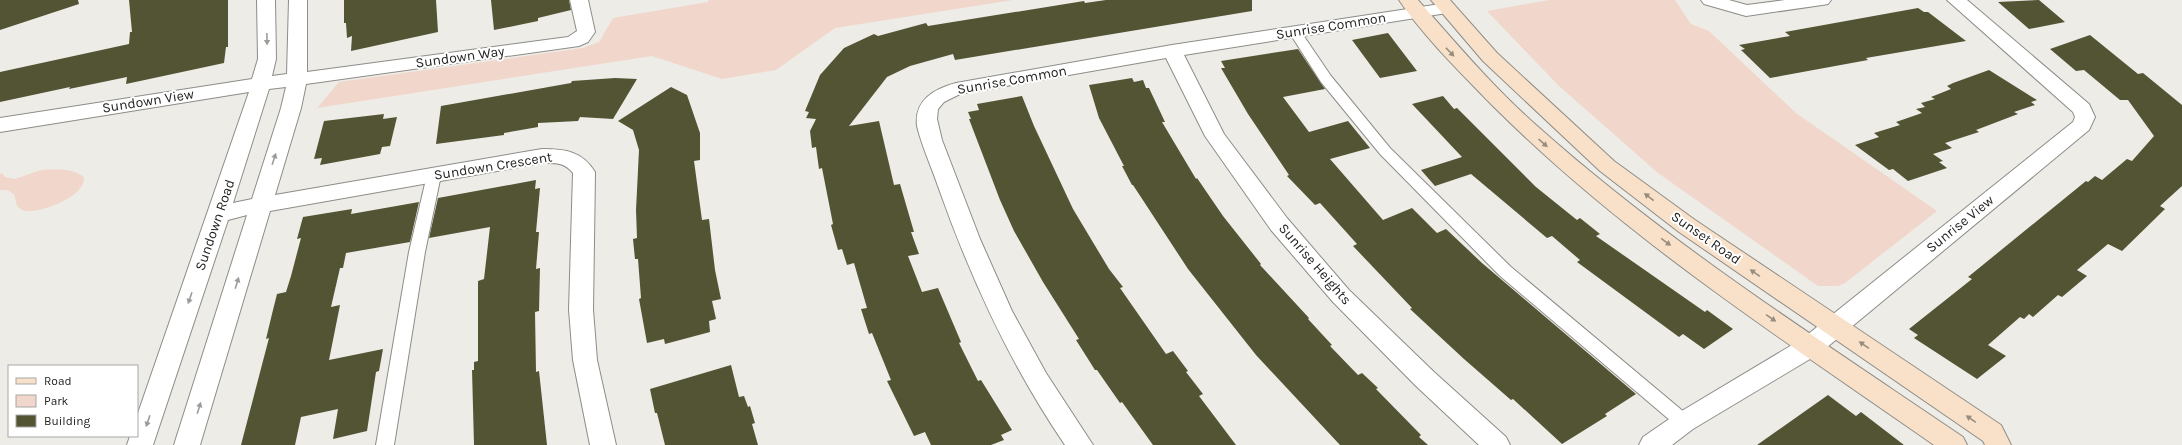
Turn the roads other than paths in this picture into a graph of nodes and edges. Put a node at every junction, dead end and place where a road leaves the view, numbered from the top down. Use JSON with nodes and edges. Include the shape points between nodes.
{"nodes":[{"id":1,"x":266,"y":0,"type":"edge"},
{"id":2,"x":298,"y":0,"type":"edge"},
{"id":3,"x":579,"y":0,"type":"edge"},
{"id":4,"x":1710,"y":0,"type":"edge"},
{"id":5,"x":1822,"y":0,"type":"edge"},
{"id":6,"x":1956,"y":0,"type":"edge"},
{"id":7,"x":1444,"y":4,"type":"edge"},
{"id":8,"x":1413,"y":6,"type":"edge"},
{"id":9,"x":1295,"y":32,"type":"junction"},
{"id":10,"x":1172,"y":51,"type":"junction"},
{"id":11,"x":297,"y":79,"type":"junction"},
{"id":12,"x":261,"y":84,"type":"junction"},
{"id":13,"x":0,"y":125,"type":"edge"},
{"id":14,"x":434,"y":175,"type":"junction"},
{"id":15,"x":260,"y":204,"type":"junction"},
{"id":16,"x":219,"y":214,"type":"junction"},
{"id":17,"x":1836,"y":326,"type":"junction"},
{"id":18,"x":1811,"y":346,"type":"junction"},
{"id":19,"x":1684,"y":422,"type":"junction"},
{"id":20,"x":140,"y":445,"type":"edge"},
{"id":21,"x":187,"y":445,"type":"edge"},
{"id":22,"x":385,"y":445,"type":"edge"},
{"id":23,"x":603,"y":445,"type":"edge"},
{"id":24,"x":1080,"y":445,"type":"edge"},
{"id":25,"x":1497,"y":445,"type":"edge"},
{"id":26,"x":1652,"y":445,"type":"edge"},
{"id":27,"x":1954,"y":445,"type":"edge"},
{"id":28,"x":1998,"y":445,"type":"edge"}],
"edges":[{"from":1,"to":12,"type":"street","name":"Sundown Road","one_way":true,"via":[[268,59]]},
{"from":2,"to":11,"type":"street"},
{"from":3,"to":11,"type":"street","name":"Sundown Way","via":[[586,32],[572,42]]},
{"from":4,"to":5,"type":"street","via":[[1746,11]]},
{"from":6,"to":17,"type":"street","name":"Sunrise View","via":[[2082,109],[2085,117],[2082,125]]},
{"from":7,"to":8,"type":"street","name":"Sunrise Common"},
{"from":17,"to":7,"type":"street","name":"Sunset Road","one_way":true,"via":[[1687,226],[1607,166],[1490,58]]},
{"from":8,"to":9,"type":"street","name":"Sunrise Common"},
{"from":8,"to":18,"type":"street","name":"Sunset Road","one_way":true,"via":[[1443,44],[1478,81],[1563,161],[1614,204]]},
{"from":9,"to":10,"type":"street","name":"Sunrise Common"},
{"from":9,"to":19,"type":"lane","via":[[1326,79],[1384,151],[1505,270]]},
{"from":10,"to":24,"type":"street","name":"Sunrise Common","via":[[956,89],[930,102],[926,116],[958,212],[992,294],[1029,365]]},
{"from":10,"to":25,"type":"street","name":"Sunrise Heights","via":[[1214,136],[1279,224],[1341,296],[1425,379]]},
{"from":11,"to":12,"type":"street","name":"Sundown View"},
{"from":15,"to":11,"type":"street","one_way":true,"via":[[291,108]]},
{"from":12,"to":13,"type":"street","name":"Sundown View"},
{"from":12,"to":16,"type":"street","name":"Sundown Road"},
{"from":14,"to":15,"type":"street","name":"Sundown Crescent"},
{"from":14,"to":22,"type":"lane","via":[[417,252]]},
{"from":14,"to":23,"type":"street","name":"Sundown Crescent","via":[[542,156],[575,159],[584,172],[581,310],[585,360]]},
{"from":15,"to":16,"type":"street","name":"Sundown Crescent"},
{"from":21,"to":15,"type":"street","one_way":true},
{"from":16,"to":20,"type":"street","name":"Sundown Road","one_way":true},
{"from":17,"to":18,"type":"street","name":"Sunrise View"},
{"from":28,"to":17,"type":"street","name":"Sunset Road","one_way":true,"via":[[1992,433]]},
{"from":18,"to":19,"type":"street","name":"Sunrise View"},
{"from":18,"to":27,"type":"street","name":"Sunset Road"},
{"from":19,"to":26,"type":"street"}]}
